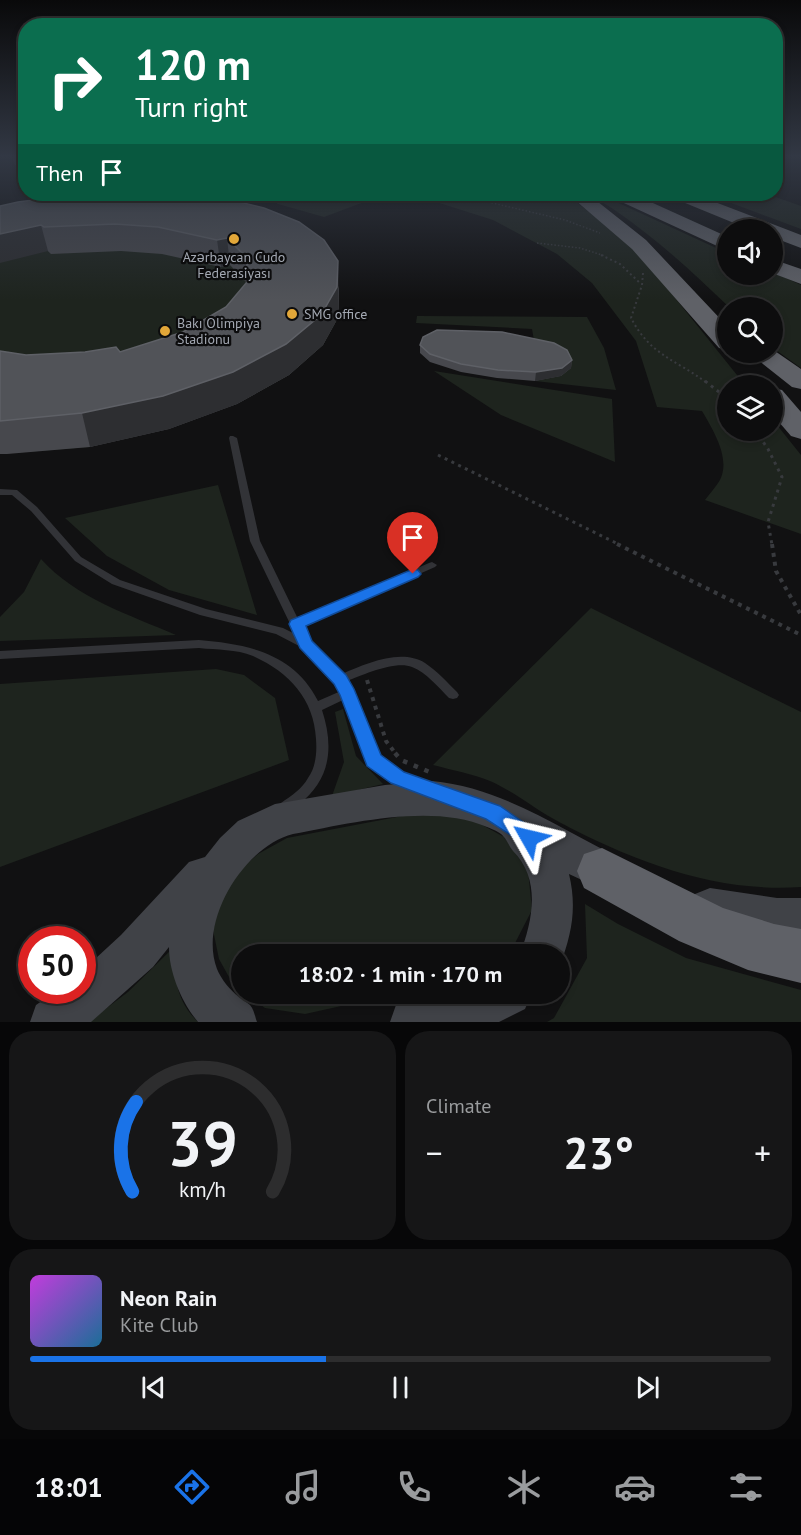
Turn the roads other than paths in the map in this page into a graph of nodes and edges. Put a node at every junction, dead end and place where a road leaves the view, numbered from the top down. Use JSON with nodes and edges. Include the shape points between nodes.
{"nodes":[{"id":1,"x":591,"y":205,"type":"edge"},
{"id":2,"x":643,"y":205,"type":"edge"},
{"id":3,"x":646,"y":205,"type":"edge"},
{"id":4,"x":672,"y":205,"type":"edge"},
{"id":5,"x":706,"y":205,"type":"edge"},
{"id":6,"x":743,"y":219,"type":"edge"},
{"id":7,"x":717,"y":222,"type":"edge"},
{"id":8,"x":717,"y":234,"type":"edge"},
{"id":9,"x":783,"y":235,"type":"edge"},
{"id":10,"x":717,"y":240,"type":"edge"},
{"id":11,"x":801,"y":242,"type":"edge"},
{"id":12,"x":783,"y":248,"type":"edge"},
{"id":13,"x":801,"y":255,"type":"edge"},
{"id":14,"x":783,"y":263,"type":"edge"},
{"id":15,"x":783,"y":270,"type":"edge"},
{"id":16,"x":801,"y":270,"type":"edge"},
{"id":17,"x":801,"y":277,"type":"edge"},
{"id":18,"x":673,"y":279,"type":"junction"},
{"id":19,"x":717,"y":317,"type":"edge"},
{"id":20,"x":717,"y":330,"type":"edge"},
{"id":21,"x":744,"y":363,"type":"edge"},
{"id":22,"x":776,"y":363,"type":"edge"},
{"id":23,"x":754,"y":375,"type":"edge"},
{"id":24,"x":801,"y":381,"type":"edge"},
{"id":25,"x":783,"y":409,"type":"edge"},
{"id":26,"x":801,"y":430,"type":"edge"},
{"id":27,"x":233,"y":438,"type":"dead end"},
{"id":28,"x":0,"y":492,"type":"edge"},
{"id":29,"x":432,"y":565,"type":"dead end"},
{"id":30,"x":297,"y":624,"type":"junction"},
{"id":31,"x":305,"y":644,"type":"junction"},
{"id":32,"x":0,"y":655,"type":"edge"},
{"id":33,"x":340,"y":679,"type":"junction"},
{"id":34,"x":348,"y":693,"type":"junction"},
{"id":35,"x":453,"y":695,"type":"dead end"},
{"id":36,"x":316,"y":707,"type":"junction"},
{"id":37,"x":478,"y":807,"type":"junction"},
{"id":38,"x":244,"y":838,"type":"junction"},
{"id":39,"x":602,"y":871,"type":"junction"},
{"id":40,"x":801,"y":919,"type":"edge"},
{"id":41,"x":545,"y":944,"type":"edge"},
{"id":42,"x":801,"y":956,"type":"edge"},
{"id":43,"x":486,"y":1004,"type":"edge"},
{"id":44,"x":53,"y":1022,"type":"edge"},
{"id":45,"x":234,"y":1022,"type":"edge"},
{"id":46,"x":413,"y":1022,"type":"edge"}],
"edges":[{"from":1,"to":18,"type":"highway","via":[[626,231]]},
{"from":2,"to":10,"type":"highway"},
{"from":3,"to":8,"type":"highway"},
{"from":4,"to":7,"type":"highway"},
{"from":5,"to":6,"type":"highway"},
{"from":9,"to":11,"type":"highway"},
{"from":12,"to":13,"type":"highway"},
{"from":14,"to":16,"type":"highway"},
{"from":15,"to":17,"type":"highway"},
{"from":18,"to":19,"type":"highway"},
{"from":18,"to":20,"type":"highway"},
{"from":21,"to":23,"type":"highway"},
{"from":22,"to":24,"type":"highway"},
{"from":25,"to":26,"type":"highway"},
{"from":27,"to":30,"type":"lane","via":[[255,541]]},
{"from":28,"to":31,"type":"lane","via":[[14,492],[78,559],[116,582],[204,612],[279,631]]},
{"from":29,"to":30,"type":"lane"},
{"from":30,"to":31,"type":"lane"},
{"from":31,"to":33,"type":"lane"},
{"from":32,"to":36,"type":"lane","via":[[199,644],[228,646],[257,654],[281,668],[302,685]]},
{"from":33,"to":34,"type":"lane"},
{"from":33,"to":35,"type":"lane","via":[[408,661]]},
{"from":34,"to":36,"type":"lane"},
{"from":34,"to":37,"type":"lane","via":[[374,760],[398,777]]},
{"from":36,"to":38,"type":"lane","via":[[322,763],[314,782]]},
{"from":37,"to":38,"type":"main road","via":[[433,798],[285,819]]},
{"from":37,"to":39,"type":"main road"},
{"from":37,"to":41,"type":"main road","via":[[529,838],[541,854],[551,877],[554,902]]},
{"from":38,"to":44,"type":"main road","via":[[221,857],[137,951]]},
{"from":38,"to":45,"type":"main road","via":[[208,887],[192,925],[190,946],[198,982],[216,1008]]},
{"from":39,"to":40,"type":"main road","via":[[680,901],[730,913]]},
{"from":39,"to":42,"type":"highway","via":[[687,919],[732,937]]},
{"from":43,"to":46,"type":"main road"}]}
